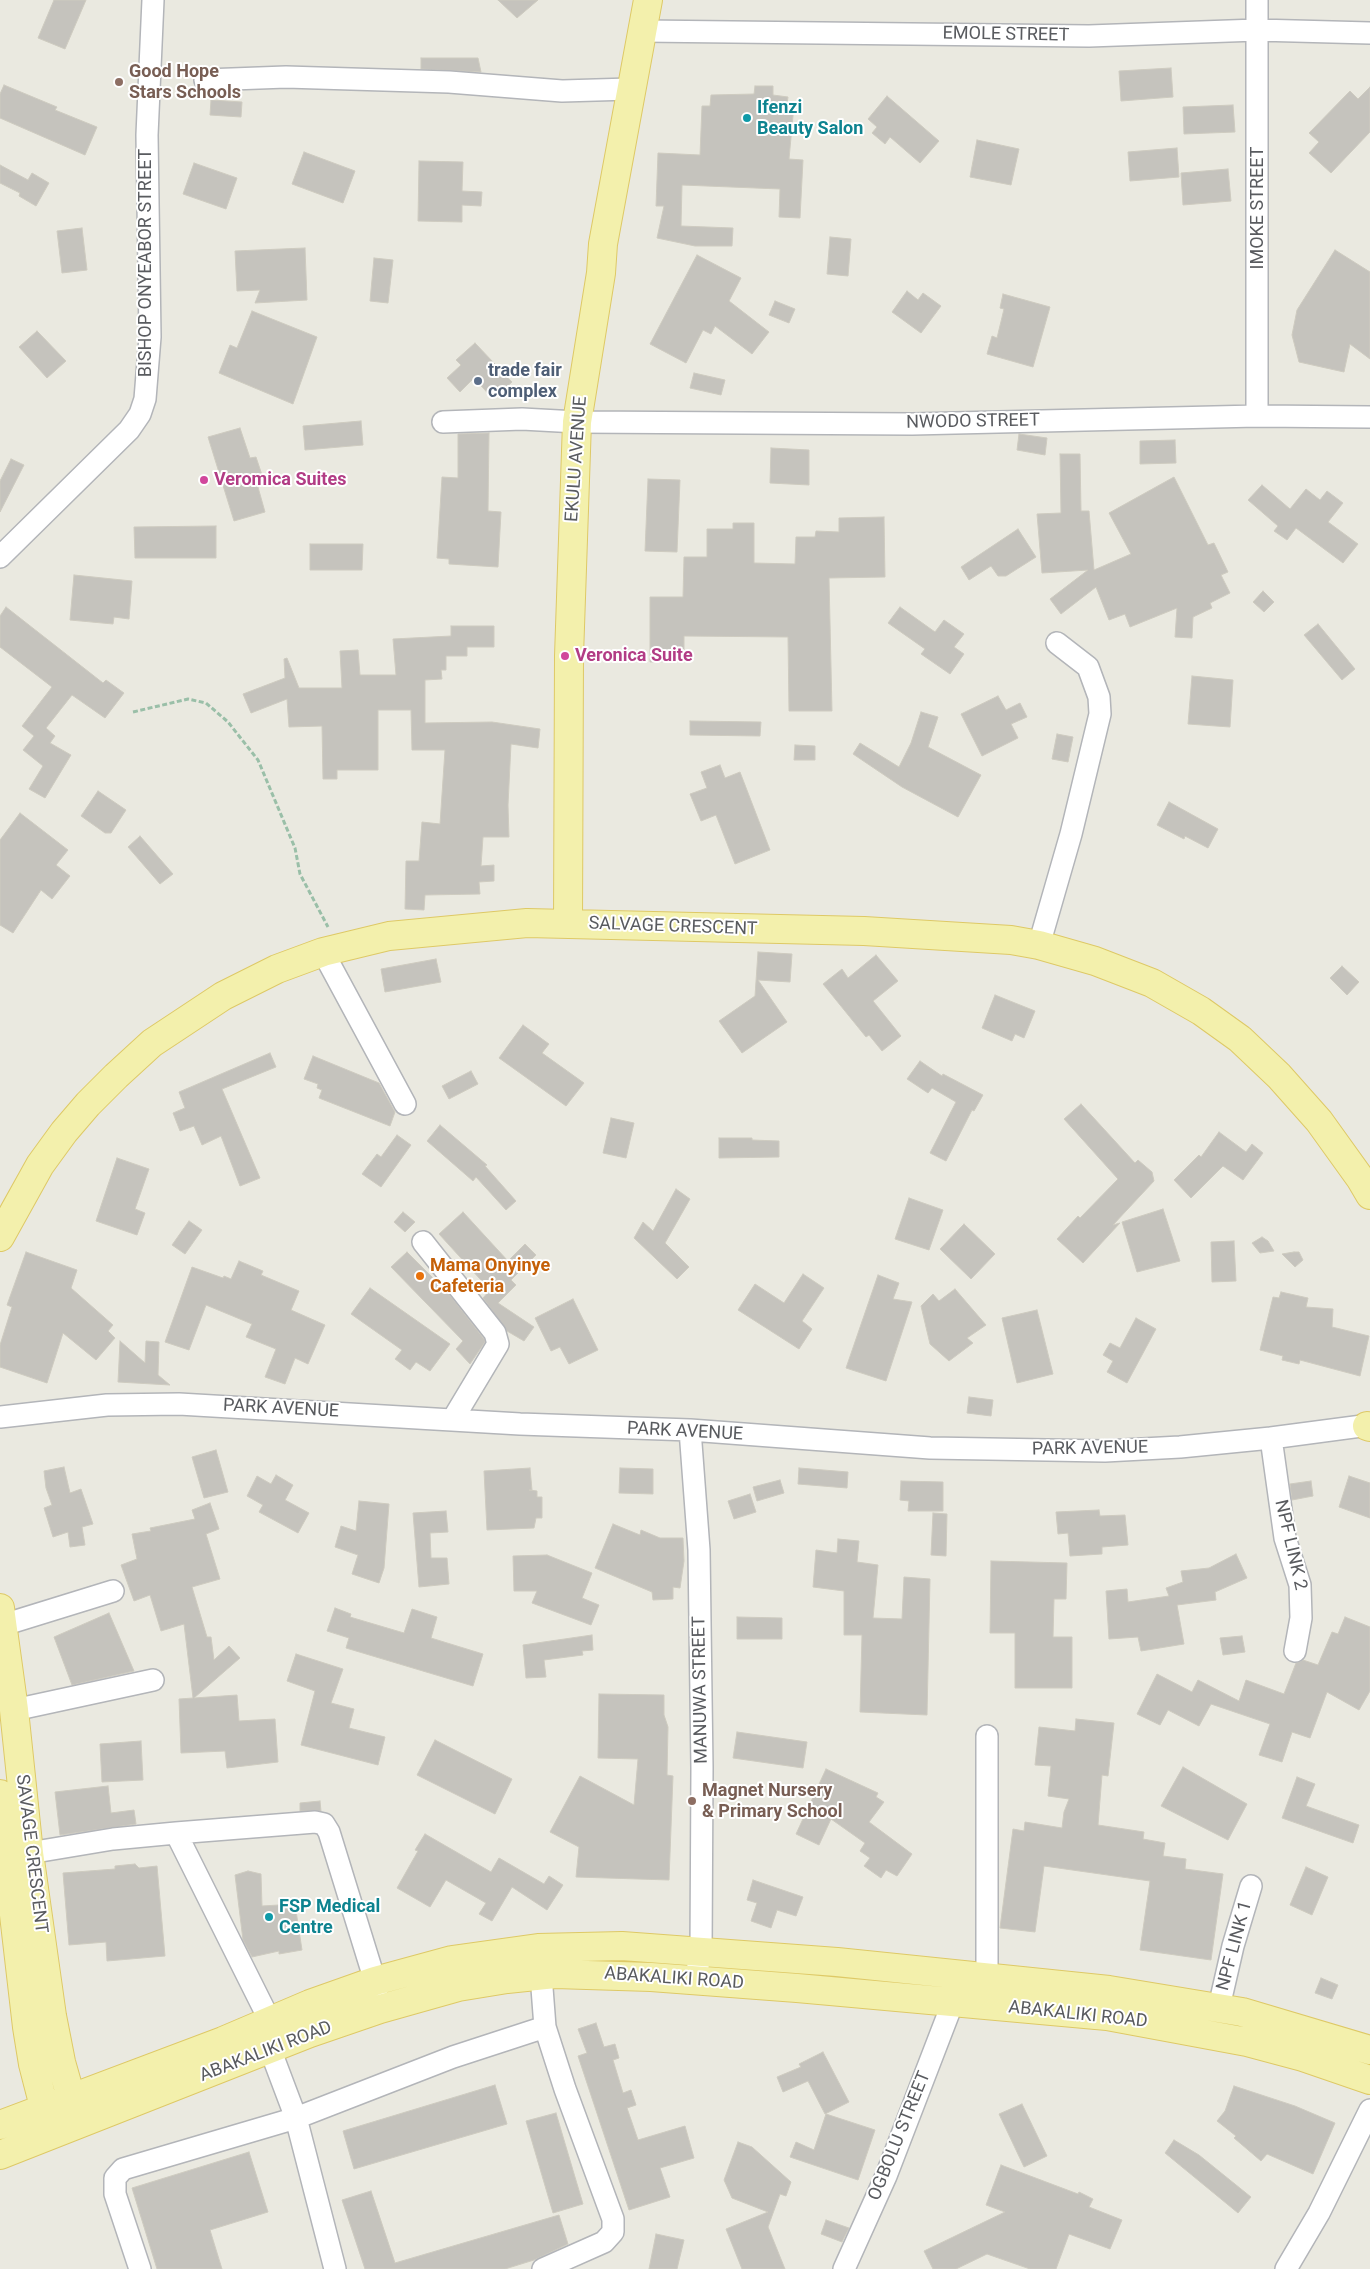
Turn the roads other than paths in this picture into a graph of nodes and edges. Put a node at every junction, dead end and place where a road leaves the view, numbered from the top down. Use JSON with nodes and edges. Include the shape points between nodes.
{"nodes":[{"id":1,"x":153,"y":0,"type":"edge"},
{"id":2,"x":648,"y":0,"type":"edge"},
{"id":3,"x":1257,"y":0,"type":"edge"},
{"id":4,"x":1257,"y":30,"type":"junction"},
{"id":5,"x":642,"y":31,"type":"junction"},
{"id":6,"x":1370,"y":32,"type":"edge"},
{"id":7,"x":205,"y":80,"type":"dead end"},
{"id":8,"x":630,"y":89,"type":"junction"},
{"id":9,"x":1257,"y":416,"type":"junction"},
{"id":10,"x":1370,"y":417,"type":"edge"},
{"id":11,"x":443,"y":422,"type":"dead end"},
{"id":12,"x":577,"y":422,"type":"junction"},
{"id":13,"x":0,"y":557,"type":"edge"},
{"id":14,"x":1057,"y":643,"type":"dead end"},
{"id":15,"x":568,"y":924,"type":"junction"},
{"id":16,"x":1039,"y":945,"type":"junction"},
{"id":17,"x":331,"y":950,"type":"junction"},
{"id":18,"x":405,"y":1104,"type":"dead end"},
{"id":19,"x":1370,"y":1196,"type":"edge"},
{"id":20,"x":0,"y":1237,"type":"edge"},
{"id":21,"x":423,"y":1242,"type":"dead end"},
{"id":22,"x":0,"y":1417,"type":"edge"},
{"id":23,"x":453,"y":1419,"type":"junction"},
{"id":24,"x":1369,"y":1426,"type":"edge"},
{"id":25,"x":690,"y":1430,"type":"junction"},
{"id":26,"x":1271,"y":1438,"type":"junction"},
{"id":27,"x":113,"y":1591,"type":"dead end"},
{"id":28,"x":2,"y":1617,"type":"edge"},
{"id":29,"x":1295,"y":1651,"type":"dead end"},
{"id":30,"x":153,"y":1680,"type":"dead end"},
{"id":31,"x":14,"y":1710,"type":"junction"},
{"id":32,"x":988,"y":1736,"type":"dead end"},
{"id":33,"x":1,"y":1804,"type":"edge"},
{"id":34,"x":176,"y":1833,"type":"junction"},
{"id":35,"x":29,"y":1853,"type":"junction"},
{"id":36,"x":1251,"y":1886,"type":"dead end"},
{"id":37,"x":701,"y":1952,"type":"junction"},
{"id":38,"x":541,"y":1975,"type":"junction"},
{"id":39,"x":988,"y":1978,"type":"junction"},
{"id":40,"x":695,"y":1980,"type":"junction"},
{"id":41,"x":375,"y":1981,"type":"junction"},
{"id":42,"x":954,"y":1989,"type":"junction"},
{"id":43,"x":986,"y":2005,"type":"junction"},
{"id":44,"x":1132,"y":2006,"type":"junction"},
{"id":45,"x":1219,"y":2007,"type":"junction"},
{"id":46,"x":380,"y":2009,"type":"junction"},
{"id":47,"x":270,"y":2021,"type":"junction"},
{"id":48,"x":545,"y":2027,"type":"junction"},
{"id":49,"x":270,"y":2049,"type":"junction"},
{"id":50,"x":1370,"y":2050,"type":"edge"},
{"id":51,"x":1370,"y":2080,"type":"edge"},
{"id":52,"x":72,"y":2098,"type":"junction"},
{"id":53,"x":45,"y":2108,"type":"junction"},
{"id":54,"x":1370,"y":2110,"type":"edge"},
{"id":55,"x":296,"y":2118,"type":"junction"},
{"id":56,"x":0,"y":2125,"type":"edge"},
{"id":57,"x":79,"y":2125,"type":"junction"},
{"id":58,"x":51,"y":2136,"type":"junction"},
{"id":59,"x":0,"y":2155,"type":"edge"},
{"id":60,"x":140,"y":2269,"type":"edge"},
{"id":61,"x":335,"y":2269,"type":"edge"},
{"id":62,"x":543,"y":2269,"type":"edge"},
{"id":63,"x":844,"y":2269,"type":"edge"},
{"id":64,"x":1286,"y":2269,"type":"edge"}],
"edges":[{"from":1,"to":13,"type":"street","name":"BISHOP ONYEABOR STREET","via":[[147,135],[150,337],[145,399],[129,430]]},
{"from":2,"to":5,"type":"main road","name":"EKULU AVENUE"},
{"from":3,"to":4,"type":"street","name":"IMOKE STREET"},
{"from":4,"to":5,"type":"street","name":"EMOLE STREET","via":[[1089,36]]},
{"from":4,"to":6,"type":"street","name":"EMOLE STREET"},
{"from":4,"to":9,"type":"street","name":"IMOKE STREET"},
{"from":5,"to":8,"type":"main road","name":"EKULU AVENUE"},
{"from":7,"to":8,"type":"street","via":[[286,76],[449,82],[562,91]]},
{"from":8,"to":12,"type":"main road","name":"EKULU AVENUE"},
{"from":9,"to":10,"type":"street","name":"NWODO STREET"},
{"from":9,"to":12,"type":"street","name":"NWODO STREET","via":[[912,424]]},
{"from":11,"to":12,"type":"street","name":"NWODO STREET","via":[[522,419]]},
{"from":12,"to":15,"type":"main road","name":"EKULU AVENUE","via":[[568,656]]},
{"from":14,"to":16,"type":"street","via":[[1088,667],[1099,697],[1100,714],[1071,834]]},
{"from":15,"to":16,"type":"main road","name":"SALVAGE CRESCENT","via":[[864,931],[1011,940]]},
{"from":15,"to":17,"type":"main road","name":"SALVAGE CRESCENT","via":[[526,923],[438,930],[389,936]]},
{"from":16,"to":19,"type":"main road","name":"SALVAGE CRESCENT","via":[[1095,961],[1152,983],[1201,1011],[1240,1039],[1319,1121]]},
{"from":17,"to":18,"type":"street"},
{"from":17,"to":20,"type":"main road","name":"SALVAGE CRESCENT","via":[[277,969],[223,996],[152,1043],[64,1132],[40,1165]]},
{"from":21,"to":23,"type":"street","via":[[495,1332],[498,1344]]},
{"from":22,"to":23,"type":"street","name":"PARK AVENUE","via":[[107,1406],[179,1404]]},
{"from":23,"to":25,"type":"street","name":"PARK AVENUE"},
{"from":24,"to":26,"type":"street","name":"PARK AVENUE"},
{"from":25,"to":26,"type":"street","name":"PARK AVENUE","via":[[930,1448],[1039,1451],[1114,1451]]},
{"from":25,"to":37,"type":"street","name":"MANUWA STREET","via":[[699,1550]]},
{"from":26,"to":29,"type":"street","name":"NPF LINK 2","via":[[1285,1538],[1300,1585],[1301,1618]]},
{"from":27,"to":28,"type":"street"},
{"from":28,"to":31,"type":"main road","name":"SAVAGE CRESCENT"},
{"from":30,"to":31,"type":"street"},
{"from":31,"to":35,"type":"main road","name":"SAVAGE CRESCENT"},
{"from":32,"to":39,"type":"street"},
{"from":33,"to":53,"type":"main road","name":"SAVAGE CRESCENT","via":[[27,2027]]},
{"from":34,"to":35,"type":"street"},
{"from":34,"to":41,"type":"street","via":[[315,1822],[324,1824]]},
{"from":34,"to":47,"type":"street"},
{"from":35,"to":52,"type":"main road","name":"SAVAGE CRESCENT","via":[[52,2016]]},
{"from":36,"to":45,"type":"street","name":"NPF LINK 1"},
{"from":37,"to":40,"type":"street","name":"MANUWA STREET"},
{"from":37,"to":41,"type":"main road","name":"ABAKALIKI ROAD","via":[[622,1946],[538,1948],[452,1960]]},
{"from":37,"to":42,"type":"main road","name":"ABAKALIKI ROAD","via":[[843,1963]]},
{"from":38,"to":40,"type":"main road","name":"ABAKALIKI ROAD"},
{"from":38,"to":46,"type":"main road","name":"ABAKALIKI ROAD","via":[[458,1987]]},
{"from":38,"to":48,"type":"street"},
{"from":39,"to":42,"type":"main road","name":"ABAKALIKI ROAD"},
{"from":39,"to":43,"type":"street"},
{"from":39,"to":44,"type":"main road","name":"ABAKALIKI ROAD"},
{"from":40,"to":42,"type":"main road","name":"ABAKALIKI ROAD"},
{"from":41,"to":46,"type":"street"},
{"from":41,"to":47,"type":"main road","name":"ABAKALIKI ROAD"},
{"from":42,"to":43,"type":"main road","name":"ABAKALIKI ROAD"},
{"from":42,"to":63,"type":"street","name":"OGBOLU STREET","via":[[886,2176]]},
{"from":43,"to":44,"type":"main road","name":"ABAKALIKI ROAD"},
{"from":44,"to":45,"type":"main road","name":"ABAKALIKI ROAD"},
{"from":44,"to":51,"type":"main road","name":"ABAKALIKI ROAD"},
{"from":45,"to":50,"type":"main road","name":"ABAKALIKI ROAD","via":[[1288,2024]]},
{"from":46,"to":49,"type":"main road","name":"ABAKALIKI ROAD"},
{"from":47,"to":52,"type":"main road","name":"ABAKALIKI ROAD"},
{"from":48,"to":55,"type":"street","via":[[453,2057]]},
{"from":48,"to":62,"type":"street","via":[[613,2219],[613,2232],[604,2242]]},
{"from":49,"to":55,"type":"street"},
{"from":49,"to":57,"type":"main road","name":"ABAKALIKI ROAD"},
{"from":52,"to":53,"type":"main road","name":"ABAKALIKI ROAD"},
{"from":52,"to":57,"type":"main road","name":"SAVAGE CRESCENT"},
{"from":53,"to":56,"type":"main road","name":"ABAKALIKI ROAD"},
{"from":53,"to":58,"type":"main road","name":"SAVAGE CRESCENT"},
{"from":54,"to":64,"type":"street","via":[[1319,2213]]},
{"from":55,"to":60,"type":"street","via":[[123,2169],[115,2178],[115,2194]]},
{"from":55,"to":61,"type":"street"},
{"from":57,"to":58,"type":"main road","name":"ABAKALIKI ROAD"},
{"from":58,"to":59,"type":"main road","name":"ABAKALIKI ROAD"}]}
